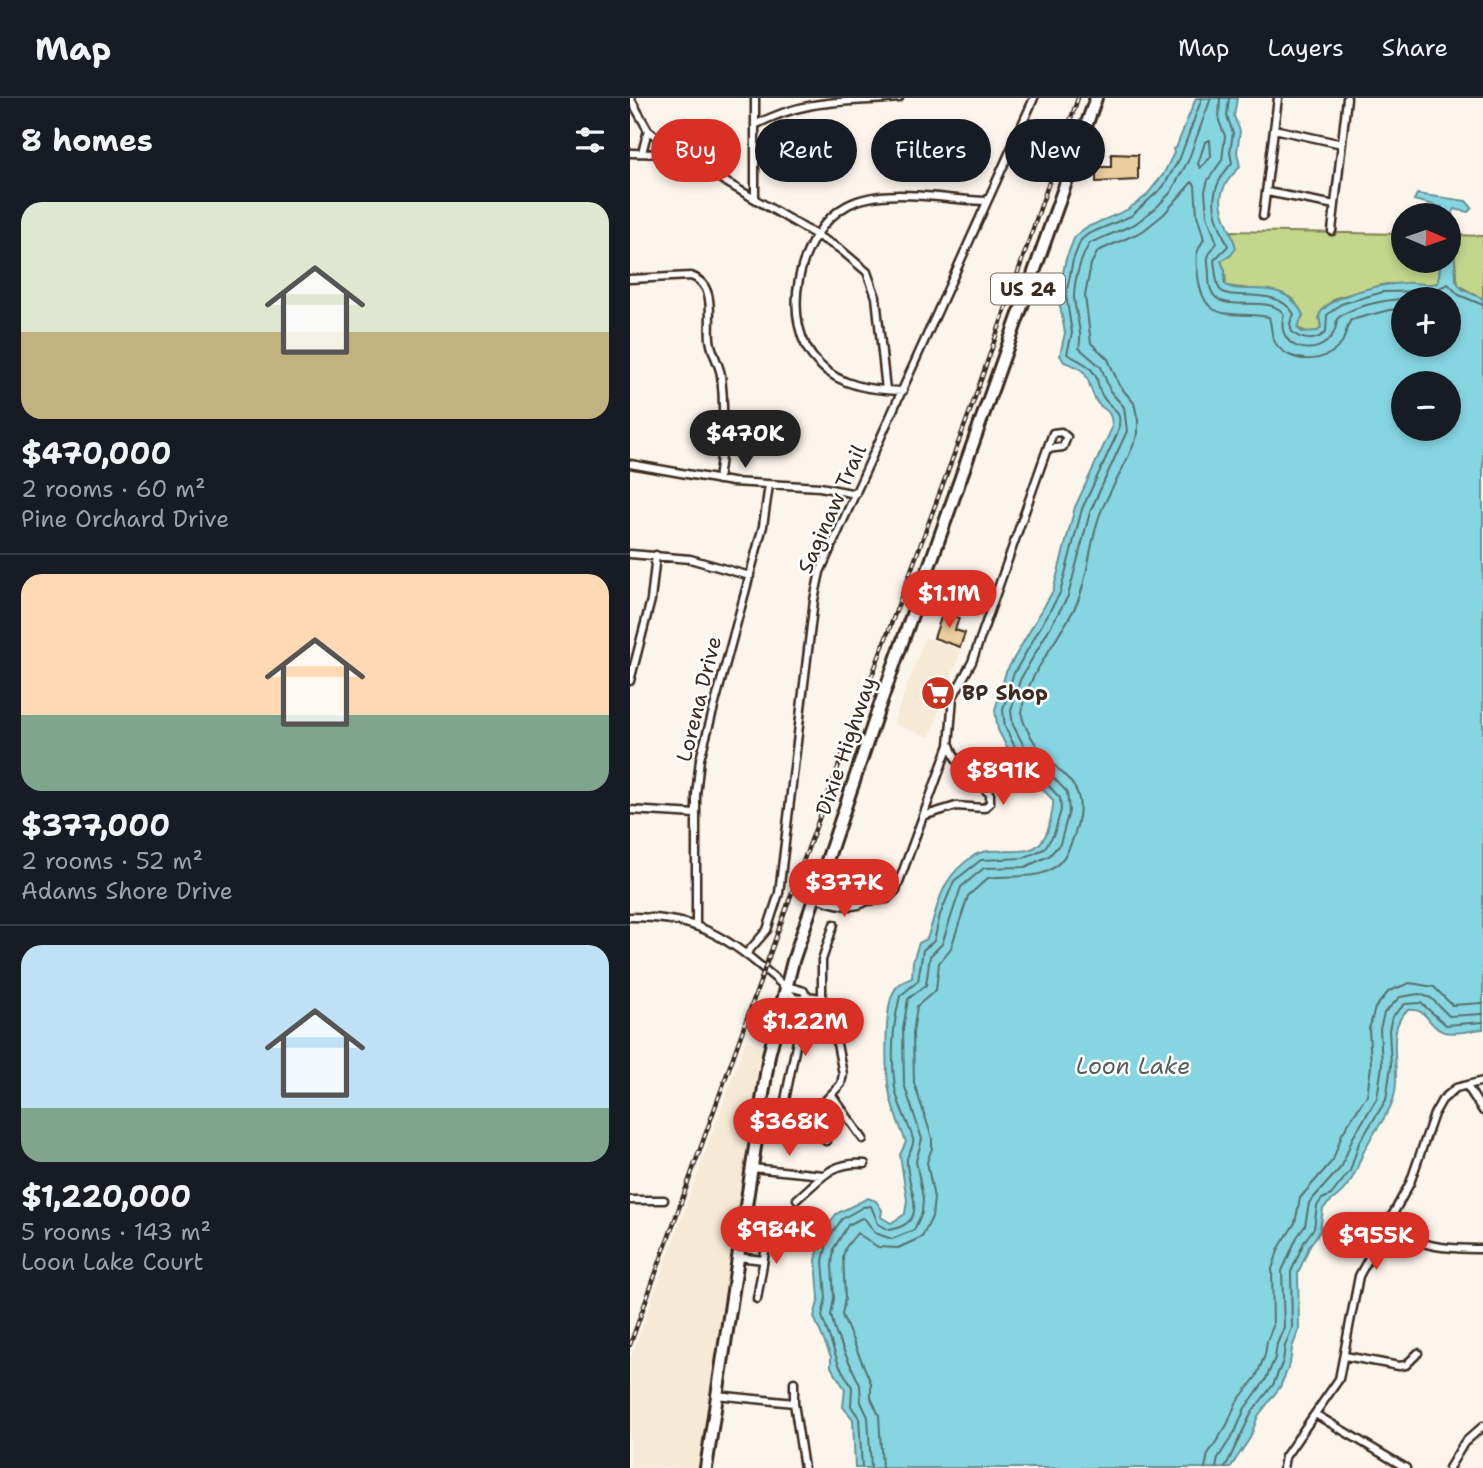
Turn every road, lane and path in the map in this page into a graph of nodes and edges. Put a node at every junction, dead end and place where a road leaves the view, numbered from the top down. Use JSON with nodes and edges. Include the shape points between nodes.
{"nodes":[{"id":1,"x":630,"y":98,"type":"edge"},
{"id":2,"x":755,"y":98,"type":"edge"},
{"id":3,"x":899,"y":98,"type":"edge"},
{"id":4,"x":1034,"y":98,"type":"edge"},
{"id":5,"x":1096,"y":98,"type":"edge"},
{"id":6,"x":1278,"y":98,"type":"edge"},
{"id":7,"x":1347,"y":98,"type":"edge"},
{"id":8,"x":855,"y":99,"type":"edge"},
{"id":9,"x":755,"y":119,"type":"edge"},
{"id":10,"x":765,"y":119,"type":"edge"},
{"id":11,"x":1274,"y":130,"type":"junction"},
{"id":12,"x":648,"y":131,"type":"junction"},
{"id":13,"x":651,"y":133,"type":"edge"},
{"id":14,"x":1342,"y":144,"type":"junction"},
{"id":15,"x":630,"y":153,"type":"edge"},
{"id":16,"x":642,"y":153,"type":"junction"},
{"id":17,"x":651,"y":153,"type":"edge"},
{"id":18,"x":727,"y":182,"type":"edge"},
{"id":19,"x":755,"y":182,"type":"edge"},
{"id":20,"x":1267,"y":192,"type":"junction"},
{"id":21,"x":755,"y":198,"type":"junction"},
{"id":22,"x":986,"y":201,"type":"junction"},
{"id":23,"x":1335,"y":205,"type":"junction"},
{"id":24,"x":1263,"y":216,"type":"dead end"},
{"id":25,"x":1332,"y":231,"type":"dead end"},
{"id":26,"x":817,"y":235,"type":"junction"},
{"id":27,"x":630,"y":279,"type":"edge"},
{"id":28,"x":886,"y":390,"type":"junction"},
{"id":29,"x":903,"y":391,"type":"junction"},
{"id":30,"x":1047,"y":449,"type":"dead end"},
{"id":31,"x":630,"y":464,"type":"edge"},
{"id":32,"x":719,"y":480,"type":"junction"},
{"id":33,"x":769,"y":485,"type":"junction"},
{"id":34,"x":856,"y":494,"type":"junction"},
{"id":35,"x":630,"y":554,"type":"edge"},
{"id":36,"x":656,"y":555,"type":"junction"},
{"id":37,"x":750,"y":576,"type":"junction"},
{"id":38,"x":630,"y":681,"type":"edge"},
{"id":39,"x":949,"y":745,"type":"junction"},
{"id":40,"x":630,"y":810,"type":"edge"},
{"id":41,"x":696,"y":814,"type":"junction"},
{"id":42,"x":923,"y":816,"type":"junction"},
{"id":43,"x":819,"y":886,"type":"junction"},
{"id":44,"x":814,"y":898,"type":"junction"},
{"id":45,"x":867,"y":901,"type":"junction"},
{"id":46,"x":630,"y":917,"type":"edge"},
{"id":47,"x":834,"y":924,"type":"dead end"},
{"id":48,"x":696,"y":925,"type":"junction"},
{"id":49,"x":747,"y":954,"type":"junction"},
{"id":50,"x":786,"y":986,"type":"junction"},
{"id":51,"x":806,"y":996,"type":"junction"},
{"id":52,"x":822,"y":998,"type":"junction"},
{"id":53,"x":1483,"y":1081,"type":"edge"},
{"id":54,"x":1466,"y":1086,"type":"junction"},
{"id":55,"x":832,"y":1095,"type":"junction"},
{"id":56,"x":1483,"y":1111,"type":"edge"},
{"id":57,"x":811,"y":1122,"type":"junction"},
{"id":58,"x":863,"y":1139,"type":"dead end"},
{"id":59,"x":826,"y":1141,"type":"dead end"},
{"id":60,"x":865,"y":1164,"type":"dead end"},
{"id":61,"x":752,"y":1168,"type":"junction"},
{"id":62,"x":823,"y":1175,"type":"junction"},
{"id":63,"x":797,"y":1199,"type":"dead end"},
{"id":64,"x":630,"y":1200,"type":"edge"},
{"id":65,"x":664,"y":1200,"type":"dead end"},
{"id":66,"x":1385,"y":1228,"type":"junction"},
{"id":67,"x":769,"y":1229,"type":"dead end"},
{"id":68,"x":1483,"y":1249,"type":"edge"},
{"id":69,"x":738,"y":1257,"type":"junction"},
{"id":70,"x":763,"y":1260,"type":"junction"},
{"id":71,"x":757,"y":1299,"type":"dead end"},
{"id":72,"x":1418,"y":1353,"type":"dead end"},
{"id":73,"x":1345,"y":1356,"type":"junction"},
{"id":74,"x":794,"y":1382,"type":"dead end"},
{"id":75,"x":716,"y":1395,"type":"junction"},
{"id":76,"x":794,"y":1403,"type":"junction"},
{"id":77,"x":1315,"y":1414,"type":"junction"},
{"id":78,"x":1483,"y":1426,"type":"edge"},
{"id":79,"x":706,"y":1468,"type":"edge"},
{"id":80,"x":804,"y":1468,"type":"edge"},
{"id":81,"x":1283,"y":1468,"type":"edge"},
{"id":82,"x":1406,"y":1468,"type":"edge"},
{"id":83,"x":1449,"y":1468,"type":"edge"}],
"edges":[{"from":1,"to":12,"type":"street"},
{"from":2,"to":9,"type":"street"},
{"from":3,"to":8,"type":"street"},
{"from":4,"to":22,"type":"street","name":"Saginaw Trail"},
{"from":5,"to":43,"type":"main road","name":"Dixie Highway","number":"US 24"},
{"from":6,"to":11,"type":"street"},
{"from":7,"to":14,"type":"street"},
{"from":8,"to":10,"type":"street","via":[[800,103]]},
{"from":11,"to":14,"type":"street"},
{"from":11,"to":20,"type":"street"},
{"from":12,"to":13,"type":"street"},
{"from":12,"to":16,"type":"street"},
{"from":14,"to":23,"type":"street"},
{"from":15,"to":16,"type":"street"},
{"from":16,"to":17,"type":"street"},
{"from":18,"to":21,"type":"street"},
{"from":19,"to":21,"type":"street"},
{"from":20,"to":23,"type":"street"},
{"from":20,"to":24,"type":"street"},
{"from":21,"to":26,"type":"street"},
{"from":22,"to":26,"type":"street","via":[[867,198],[847,205]]},
{"from":22,"to":29,"type":"street","name":"Saginaw Trail"},
{"from":23,"to":25,"type":"street"},
{"from":26,"to":28,"type":"street","via":[[856,262],[872,282]]},
{"from":26,"to":28,"type":"street","via":[[807,253],[798,291],[805,346],[833,376]]},
{"from":27,"to":32,"type":"street","via":[[691,276],[707,291],[710,339],[721,378]]},
{"from":28,"to":29,"type":"street"},
{"from":29,"to":34,"type":"street","name":"Saginaw Trail"},
{"from":30,"to":39,"type":"street","via":[[972,662],[953,697]]},
{"from":31,"to":32,"type":"street"},
{"from":32,"to":33,"type":"street"},
{"from":33,"to":34,"type":"street","via":[[834,488]]},
{"from":33,"to":37,"type":"street","name":"Lorena Drive"},
{"from":34,"to":49,"type":"street","name":"Saginaw Trail","via":[[817,585],[776,905],[767,930]]},
{"from":35,"to":36,"type":"street"},
{"from":36,"to":37,"type":"street","via":[[690,559]]},
{"from":36,"to":38,"type":"street","via":[[651,600]]},
{"from":37,"to":41,"type":"street","name":"Lorena Drive","via":[[700,759]]},
{"from":39,"to":42,"type":"street"},
{"from":39,"to":42,"type":"street","via":[[968,778],[990,794],[990,803],[984,808],[956,806]]},
{"from":40,"to":41,"type":"street"},
{"from":41,"to":48,"type":"street","name":"Lorena Drive"},
{"from":42,"to":45,"type":"street","via":[[896,890],[887,899]]},
{"from":43,"to":44,"type":"main road","name":"Dixie Highway","number":"US 24"},
{"from":43,"to":45,"type":"street"},
{"from":44,"to":45,"type":"street","via":[[850,906]]},
{"from":44,"to":50,"type":"main road","name":"Dixie Highway","number":"US 24"},
{"from":46,"to":48,"type":"street"},
{"from":47,"to":52,"type":"street","via":[[822,960]]},
{"from":48,"to":49,"type":"street"},
{"from":49,"to":50,"type":"street"},
{"from":50,"to":51,"type":"street","via":[[794,998]]},
{"from":50,"to":61,"type":"main road","name":"Dixie Highway","number":"US 24","via":[[769,1055]]},
{"from":51,"to":52,"type":"street"},
{"from":51,"to":57,"type":"street","via":[[782,1118],[789,1123]]},
{"from":52,"to":55,"type":"street","via":[[831,1014],[843,1065],[841,1084]]},
{"from":53,"to":54,"type":"street"},
{"from":54,"to":56,"type":"street"},
{"from":54,"to":66,"type":"street","via":[[1450,1093],[1434,1114],[1414,1175]]},
{"from":55,"to":57,"type":"street"},
{"from":55,"to":58,"type":"street"},
{"from":57,"to":59,"type":"street"},
{"from":60,"to":62,"type":"street","via":[[842,1164]]},
{"from":61,"to":62,"type":"street"},
{"from":61,"to":69,"type":"main road","name":"Dixie Highway","number":"US 24"},
{"from":62,"to":63,"type":"street"},
{"from":64,"to":65,"type":"street"},
{"from":66,"to":68,"type":"street","via":[[1441,1249]]},
{"from":66,"to":73,"type":"street","via":[[1359,1276]]},
{"from":67,"to":70,"type":"street"},
{"from":69,"to":70,"type":"street"},
{"from":69,"to":75,"type":"main road","name":"Dixie Highway","number":"US 24"},
{"from":70,"to":71,"type":"street"},
{"from":72,"to":73,"type":"street","via":[[1406,1365],[1392,1367]]},
{"from":73,"to":77,"type":"street","via":[[1339,1379]]},
{"from":74,"to":76,"type":"street"},
{"from":75,"to":76,"type":"street"},
{"from":75,"to":79,"type":"main road","name":"Dixie Highway","number":"US 24"},
{"from":76,"to":80,"type":"street"},
{"from":77,"to":81,"type":"street","via":[[1285,1457]]},
{"from":77,"to":82,"type":"street"},
{"from":78,"to":83,"type":"street","via":[[1464,1443]]}]}
